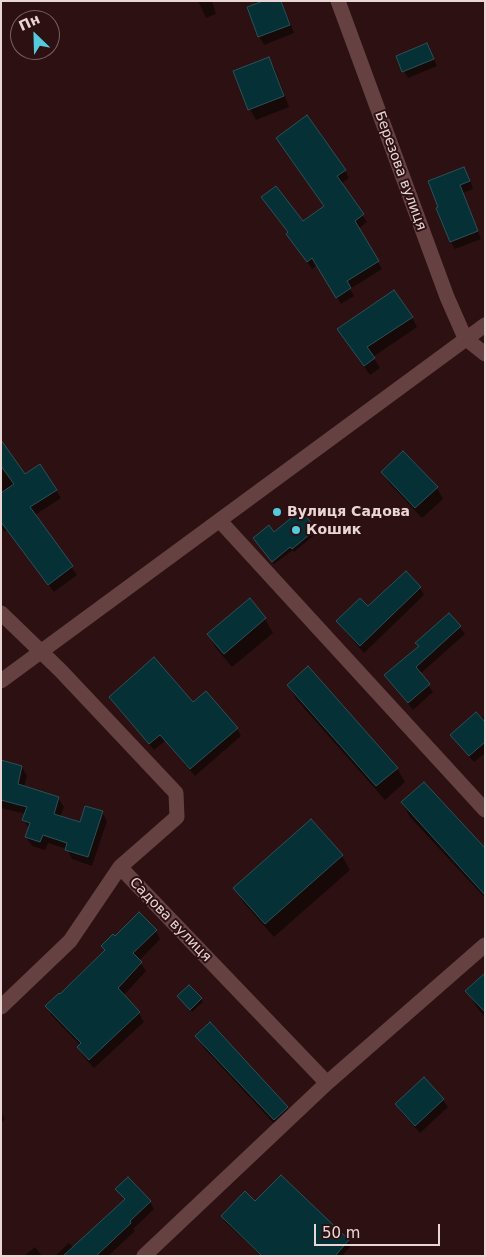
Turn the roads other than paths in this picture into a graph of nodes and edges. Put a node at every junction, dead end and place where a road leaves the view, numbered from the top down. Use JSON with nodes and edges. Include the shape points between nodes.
{"nodes":[{"id":1,"x":338,"y":1,"type":"edge"},
{"id":2,"x":485,"y":325,"type":"edge"},
{"id":3,"x":466,"y":338,"type":"junction"},
{"id":4,"x":485,"y":354,"type":"edge"},
{"id":5,"x":220,"y":521,"type":"junction"},
{"id":6,"x":1,"y":613,"type":"edge"},
{"id":7,"x":41,"y":652,"type":"junction"},
{"id":8,"x":1,"y":681,"type":"edge"},
{"id":9,"x":485,"y":810,"type":"edge"},
{"id":10,"x":120,"y":867,"type":"junction"},
{"id":11,"x":485,"y":945,"type":"edge"},
{"id":12,"x":1,"y":1007,"type":"edge"},
{"id":13,"x":327,"y":1083,"type":"junction"},
{"id":14,"x":144,"y":1256,"type":"edge"}],
"edges":[{"from":1,"to":3,"type":"street","name":"Березова вулиця","via":[[446,298]]},
{"from":2,"to":3,"type":"street"},
{"from":3,"to":4,"type":"street"},
{"from":3,"to":5,"type":"street"},
{"from":5,"to":7,"type":"street"},
{"from":5,"to":9,"type":"street"},
{"from":6,"to":7,"type":"street"},
{"from":7,"to":8,"type":"street"},
{"from":7,"to":10,"type":"street","via":[[176,793],[177,817]]},
{"from":10,"to":12,"type":"street","name":"Садова вулиця","via":[[70,941]]},
{"from":10,"to":13,"type":"street","name":"Садова вулиця"},
{"from":11,"to":13,"type":"street"},
{"from":13,"to":14,"type":"street"}]}
